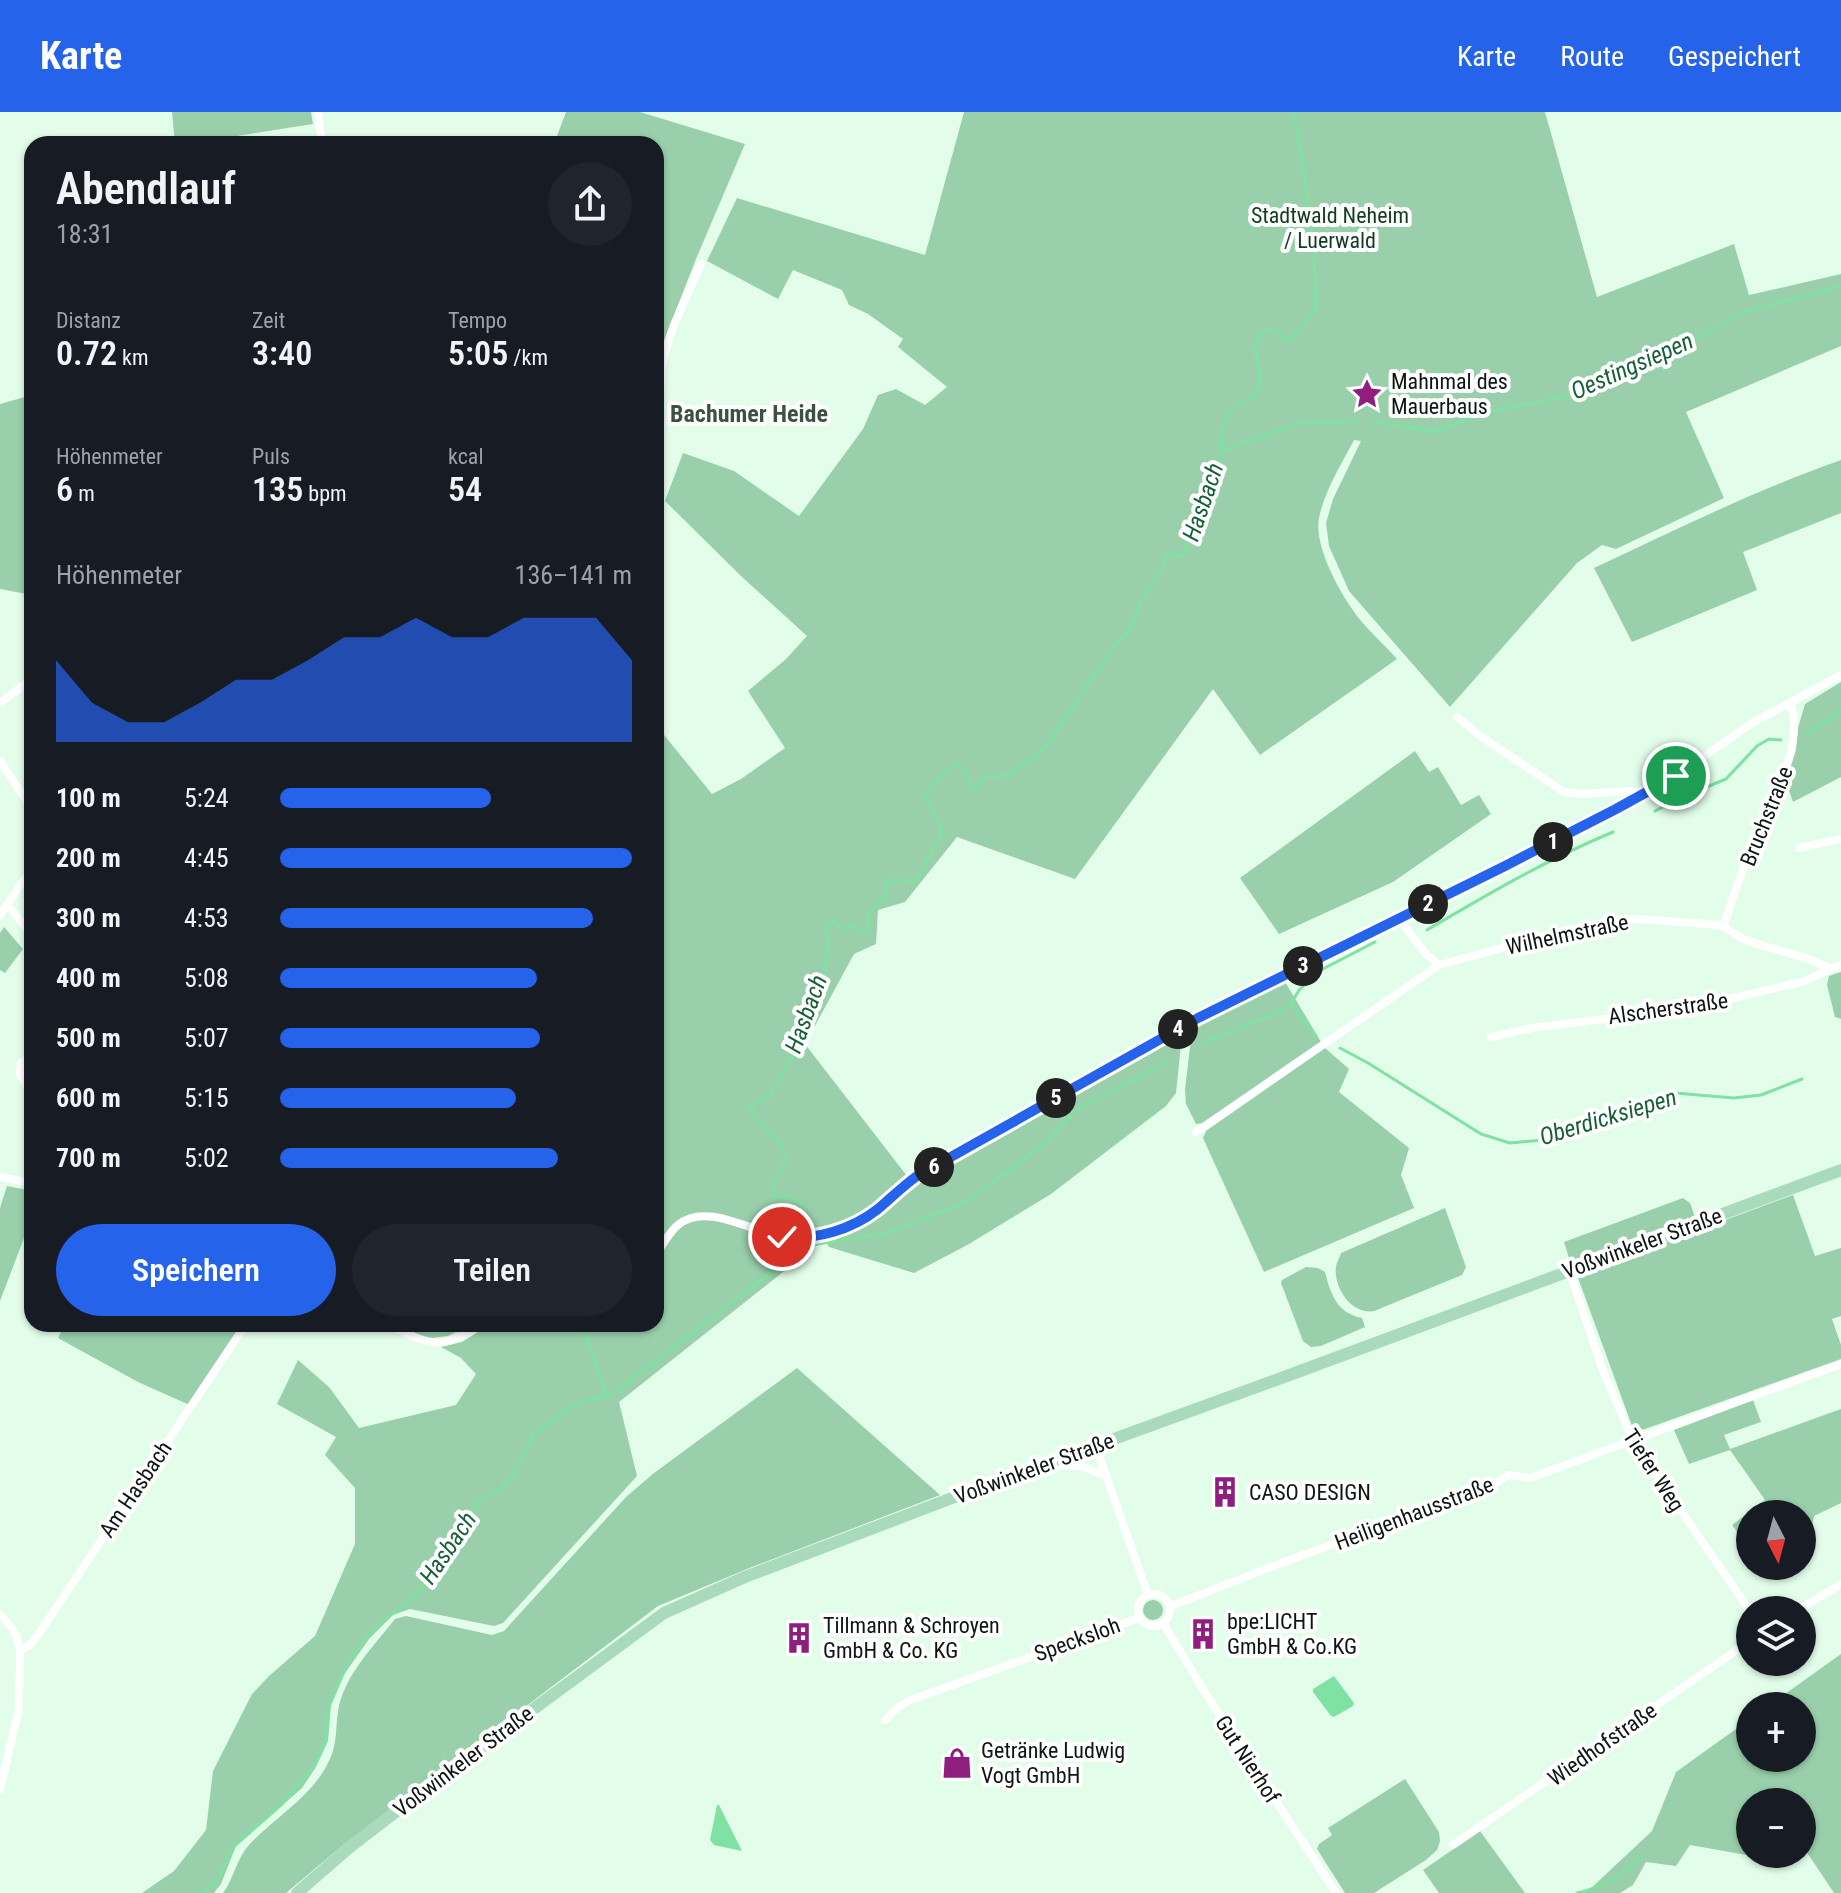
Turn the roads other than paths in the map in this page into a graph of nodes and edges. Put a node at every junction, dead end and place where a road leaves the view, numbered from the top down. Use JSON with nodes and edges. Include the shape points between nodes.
{"nodes":[{"id":1,"x":318,"y":112,"type":"edge"},
{"id":2,"x":321,"y":136,"type":"edge"},
{"id":3,"x":701,"y":264,"type":"dead end"},
{"id":4,"x":664,"y":355,"type":"edge"},
{"id":5,"x":1841,"y":675,"type":"edge"},
{"id":6,"x":24,"y":685,"type":"edge"},
{"id":7,"x":0,"y":703,"type":"edge"},
{"id":8,"x":1791,"y":703,"type":"junction"},
{"id":9,"x":1457,"y":717,"type":"dead end"},
{"id":10,"x":0,"y":761,"type":"edge"},
{"id":11,"x":1641,"y":795,"type":"junction"},
{"id":12,"x":24,"y":797,"type":"edge"},
{"id":13,"x":1841,"y":839,"type":"edge"},
{"id":14,"x":1799,"y":848,"type":"dead end"},
{"id":15,"x":24,"y":880,"type":"edge"},
{"id":16,"x":7,"y":904,"type":"junction"},
{"id":17,"x":0,"y":915,"type":"edge"},
{"id":18,"x":1398,"y":918,"type":"junction"},
{"id":19,"x":24,"y":925,"type":"edge"},
{"id":20,"x":1724,"y":926,"type":"junction"},
{"id":21,"x":1439,"y":965,"type":"junction"},
{"id":22,"x":1841,"y":965,"type":"edge"},
{"id":23,"x":1830,"y":969,"type":"junction"},
{"id":24,"x":1491,"y":1037,"type":"dead end"},
{"id":25,"x":24,"y":1061,"type":"edge"},
{"id":26,"x":24,"y":1081,"type":"edge"},
{"id":27,"x":1196,"y":1132,"type":"dead end"},
{"id":28,"x":1841,"y":1170,"type":"edge"},
{"id":29,"x":0,"y":1177,"type":"edge"},
{"id":30,"x":24,"y":1182,"type":"edge"},
{"id":31,"x":664,"y":1244,"type":"edge"},
{"id":32,"x":1569,"y":1270,"type":"junction"},
{"id":33,"x":241,"y":1332,"type":"edge"},
{"id":34,"x":404,"y":1332,"type":"edge"},
{"id":35,"x":470,"y":1332,"type":"edge"},
{"id":36,"x":1841,"y":1364,"type":"edge"},
{"id":37,"x":1633,"y":1441,"type":"junction"},
{"id":38,"x":1096,"y":1447,"type":"junction"},
{"id":39,"x":1047,"y":1465,"type":"junction"},
{"id":40,"x":1107,"y":1476,"type":"junction"},
{"id":41,"x":1841,"y":1584,"type":"edge"},
{"id":42,"x":1148,"y":1595,"type":"junction"},
{"id":43,"x":1740,"y":1596,"type":"edge"},
{"id":44,"x":1816,"y":1599,"type":"edge"},
{"id":45,"x":1169,"y":1607,"type":"junction"},
{"id":46,"x":0,"y":1614,"type":"edge"},
{"id":47,"x":1139,"y":1618,"type":"junction"},
{"id":48,"x":1163,"y":1623,"type":"junction"},
{"id":49,"x":20,"y":1651,"type":"junction"},
{"id":50,"x":1736,"y":1651,"type":"edge"},
{"id":51,"x":885,"y":1720,"type":"dead end"},
{"id":52,"x":0,"y":1790,"type":"edge"},
{"id":53,"x":1453,"y":1845,"type":"dead end"},
{"id":54,"x":297,"y":1893,"type":"edge"},
{"id":55,"x":1336,"y":1893,"type":"edge"}],
"edges":[{"from":1,"to":2,"type":"street"},
{"from":3,"to":4,"type":"street"},
{"from":5,"to":8,"type":"street"},
{"from":6,"to":7,"type":"street"},
{"from":8,"to":11,"type":"street"},
{"from":8,"to":20,"type":"street","name":"Bruchstraße","via":[[1794,732],[1782,780]]},
{"from":9,"to":11,"type":"street","via":[[1559,790]]},
{"from":10,"to":12,"type":"street"},
{"from":11,"to":18,"type":"street"},
{"from":13,"to":14,"type":"street"},
{"from":15,"to":16,"type":"street"},
{"from":16,"to":17,"type":"street"},
{"from":16,"to":19,"type":"street"},
{"from":18,"to":21,"type":"street"},
{"from":18,"to":31,"type":"street","via":[[1186,1025],[917,1176],[843,1229],[799,1238],[701,1217],[679,1224]]},
{"from":20,"to":21,"type":"street","name":"Wilhelmstraße","via":[[1622,920]]},
{"from":20,"to":23,"type":"street","name":"Wilhelmstraße","via":[[1747,941]]},
{"from":21,"to":27,"type":"street","name":"Wilhelmstraße"},
{"from":22,"to":23,"type":"street","name":"Alscherstraße"},
{"from":23,"to":24,"type":"street","name":"Alscherstraße","via":[[1805,981],[1712,1003]]},
{"from":25,"to":26,"type":"street"},
{"from":28,"to":32,"type":"main road","name":"Voßwinkeler Straße"},
{"from":29,"to":30,"type":"street"},
{"from":32,"to":37,"type":"street","name":"Tiefer Weg"},
{"from":32,"to":38,"type":"main road","name":"Voßwinkeler Straße"},
{"from":33,"to":49,"type":"street","name":"Am Hasbach","via":[[40,1632]]},
{"from":34,"to":35,"type":"street","via":[[431,1343]]},
{"from":36,"to":37,"type":"street","name":"Heiligenhausstraße"},
{"from":37,"to":43,"type":"street","name":"Tiefer Weg"},
{"from":37,"to":45,"type":"street","name":"Heiligenhausstraße","via":[[1530,1478],[1509,1475],[1487,1488]]},
{"from":38,"to":39,"type":"main road","name":"Voßwinkeler Straße"},
{"from":38,"to":40,"type":"street"},
{"from":39,"to":40,"type":"street","via":[[1080,1466]]},
{"from":39,"to":54,"type":"main road","name":"Voßwinkeler Straße","via":[[745,1577],[664,1613],[362,1838]]},
{"from":40,"to":42,"type":"street"},
{"from":41,"to":44,"type":"street"},
{"from":42,"to":45,"type":"street","via":[[1162,1596]]},
{"from":42,"to":47,"type":"street","via":[[1138,1604]]},
{"from":45,"to":48,"type":"street"},
{"from":46,"to":49,"type":"street"},
{"from":47,"to":48,"type":"street","via":[[1150,1626]]},
{"from":47,"to":51,"type":"street","name":"Specksloh","via":[[908,1701]]},
{"from":48,"to":55,"type":"street","name":"Gut Nierhof"},
{"from":49,"to":52,"type":"street","via":[[19,1708]]},
{"from":50,"to":53,"type":"street","name":"Wiedhofstraße"}]}
